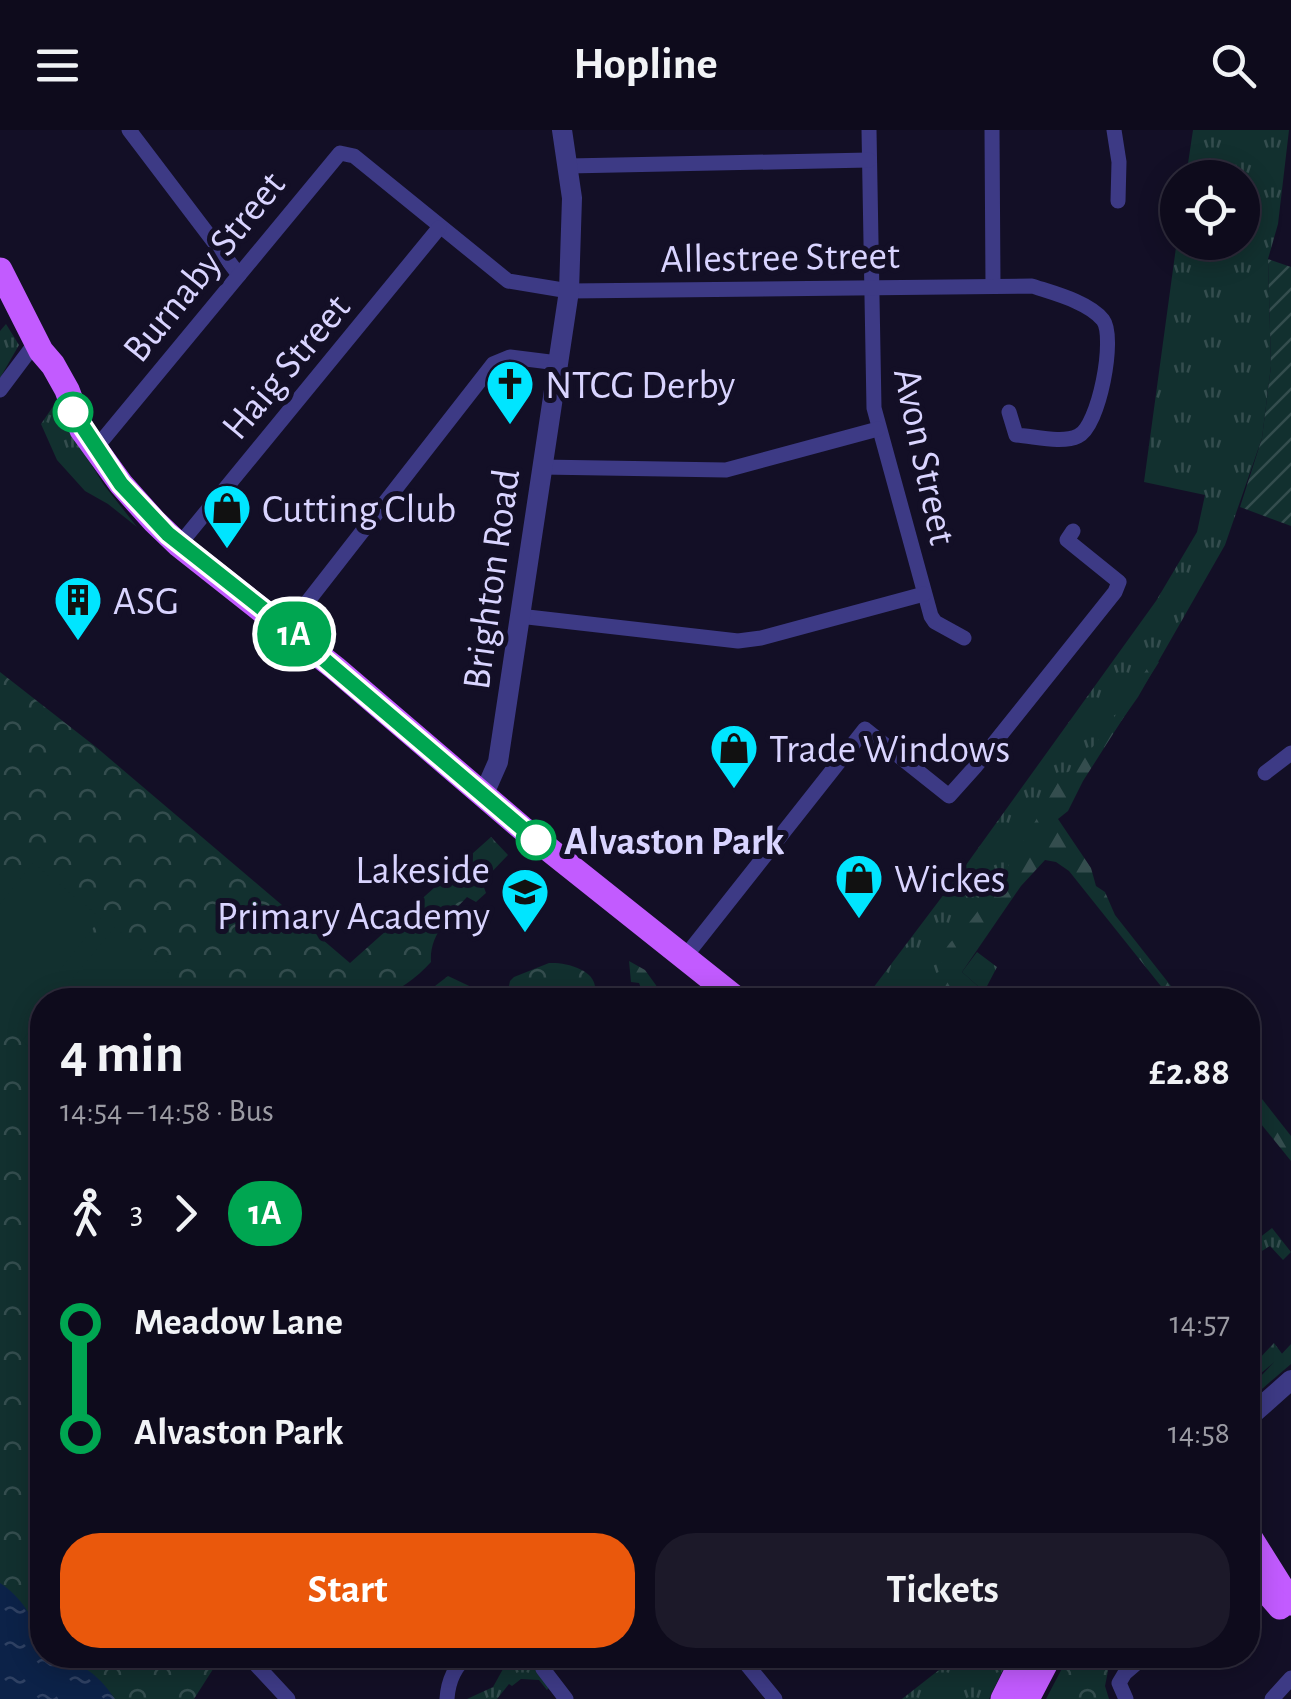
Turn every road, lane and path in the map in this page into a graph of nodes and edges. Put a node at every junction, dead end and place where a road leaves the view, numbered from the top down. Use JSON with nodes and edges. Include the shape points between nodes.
{"nodes":[{"id":1,"x":128,"y":130,"type":"edge"},
{"id":2,"x":562,"y":130,"type":"edge"},
{"id":3,"x":869,"y":130,"type":"edge"},
{"id":4,"x":992,"y":130,"type":"edge"},
{"id":5,"x":1114,"y":130,"type":"edge"},
{"id":6,"x":868,"y":160,"type":"junction"},
{"id":7,"x":568,"y":166,"type":"junction"},
{"id":8,"x":1118,"y":200,"type":"dead end"},
{"id":9,"x":439,"y":228,"type":"junction"},
{"id":10,"x":0,"y":270,"type":"edge"},
{"id":11,"x":239,"y":274,"type":"junction"},
{"id":12,"x":993,"y":286,"type":"junction"},
{"id":13,"x":871,"y":288,"type":"junction"},
{"id":14,"x":568,"y":291,"type":"junction"},
{"id":15,"x":38,"y":347,"type":"junction"},
{"id":16,"x":558,"y":363,"type":"junction"},
{"id":17,"x":0,"y":390,"type":"edge"},
{"id":18,"x":1010,"y":412,"type":"dead end"},
{"id":19,"x":878,"y":429,"type":"junction"},
{"id":20,"x":1016,"y":435,"type":"junction"},
{"id":21,"x":95,"y":448,"type":"junction"},
{"id":22,"x":1018,"y":452,"type":"dead end"},
{"id":23,"x":542,"y":467,"type":"junction"},
{"id":24,"x":1073,"y":531,"type":"dead end"},
{"id":25,"x":179,"y":545,"type":"junction"},
{"id":26,"x":924,"y":594,"type":"junction"},
{"id":27,"x":519,"y":616,"type":"junction"},
{"id":28,"x":287,"y":628,"type":"junction"},
{"id":29,"x":964,"y":638,"type":"dead end"},
{"id":30,"x":1291,"y":753,"type":"edge"},
{"id":31,"x":1265,"y":773,"type":"dead end"},
{"id":32,"x":483,"y":796,"type":"junction"},
{"id":33,"x":684,"y":958,"type":"junction"},
{"id":34,"x":723,"y":988,"type":"edge"},
{"id":35,"x":1291,"y":1380,"type":"edge"},
{"id":36,"x":1260,"y":1411,"type":"edge"},
{"id":37,"x":1260,"y":1553,"type":"edge"},
{"id":38,"x":1260,"y":1583,"type":"edge"},
{"id":39,"x":1291,"y":1603,"type":"edge"},
{"id":40,"x":1291,"y":1617,"type":"edge"},
{"id":41,"x":259,"y":1668,"type":"edge"},
{"id":42,"x":458,"y":1668,"type":"edge"},
{"id":43,"x":543,"y":1668,"type":"edge"},
{"id":44,"x":749,"y":1668,"type":"edge"},
{"id":45,"x":1019,"y":1668,"type":"edge"},
{"id":46,"x":1043,"y":1668,"type":"edge"},
{"id":47,"x":1130,"y":1668,"type":"edge"},
{"id":48,"x":1291,"y":1678,"type":"edge"},
{"id":49,"x":288,"y":1699,"type":"edge"},
{"id":50,"x":447,"y":1699,"type":"edge"},
{"id":51,"x":566,"y":1699,"type":"edge"},
{"id":52,"x":775,"y":1699,"type":"edge"},
{"id":53,"x":1004,"y":1699,"type":"edge"},
{"id":54,"x":1027,"y":1699,"type":"edge"},
{"id":55,"x":1126,"y":1699,"type":"edge"},
{"id":56,"x":1272,"y":1699,"type":"edge"}],
"edges":[{"from":1,"to":11,"type":"street"},
{"from":2,"to":7,"type":"street","name":"Brighton Road"},
{"from":3,"to":6,"type":"street","name":"Avon Street"},
{"from":4,"to":12,"type":"street"},
{"from":5,"to":8,"type":"street"},
{"from":6,"to":7,"type":"street"},
{"from":6,"to":13,"type":"street","name":"Avon Street"},
{"from":7,"to":14,"type":"street","name":"Brighton Road"},
{"from":9,"to":11,"type":"street","name":"Burnaby Street","via":[[354,156],[340,153]]},
{"from":9,"to":14,"type":"street","name":"Burnaby Street","via":[[508,281]]},
{"from":9,"to":25,"type":"street","name":"Haig Street"},
{"from":10,"to":15,"type":"main road"},
{"from":11,"to":21,"type":"street","name":"Burnaby Street"},
{"from":12,"to":13,"type":"street","name":"Allestree Street"},
{"from":12,"to":20,"type":"street","name":"Allestree Street","via":[[1032,286],[1052,294],[1099,315],[1108,332],[1088,428],[1073,438]]},
{"from":13,"to":14,"type":"street","name":"Allestree Street"},
{"from":13,"to":19,"type":"street","name":"Avon Street"},
{"from":14,"to":16,"type":"street","name":"Brighton Road"},
{"from":15,"to":17,"type":"street"},
{"from":15,"to":21,"type":"main road","via":[[59,396]]},
{"from":16,"to":23,"type":"street","name":"Brighton Road"},
{"from":16,"to":28,"type":"street","via":[[510,357],[493,364]]},
{"from":18,"to":20,"type":"street"},
{"from":19,"to":23,"type":"street","via":[[726,470]]},
{"from":19,"to":26,"type":"street","name":"Avon Street"},
{"from":20,"to":22,"type":"street"},
{"from":21,"to":25,"type":"main road","via":[[136,503]]},
{"from":23,"to":27,"type":"street","name":"Brighton Road"},
{"from":24,"to":33,"type":"street","via":[[1067,540],[1118,585],[949,796],[865,729]]},
{"from":25,"to":28,"type":"main road"},
{"from":26,"to":27,"type":"street","via":[[738,640]]},
{"from":26,"to":29,"type":"street","name":"Avon Street","via":[[942,636]]},
{"from":27,"to":32,"type":"street","name":"Brighton Road","via":[[498,762]]},
{"from":28,"to":32,"type":"main road"},
{"from":30,"to":31,"type":"street"},
{"from":32,"to":33,"type":"main road"},
{"from":33,"to":34,"type":"main road"},
{"from":35,"to":36,"type":"street"},
{"from":37,"to":39,"type":"main road"},
{"from":38,"to":40,"type":"main road"},
{"from":41,"to":49,"type":"street"},
{"from":42,"to":50,"type":"street"},
{"from":43,"to":51,"type":"street"},
{"from":44,"to":52,"type":"street"},
{"from":45,"to":53,"type":"main road"},
{"from":46,"to":54,"type":"main road"},
{"from":47,"to":55,"type":"street","via":[[1120,1683]]},
{"from":48,"to":56,"type":"street"}]}
